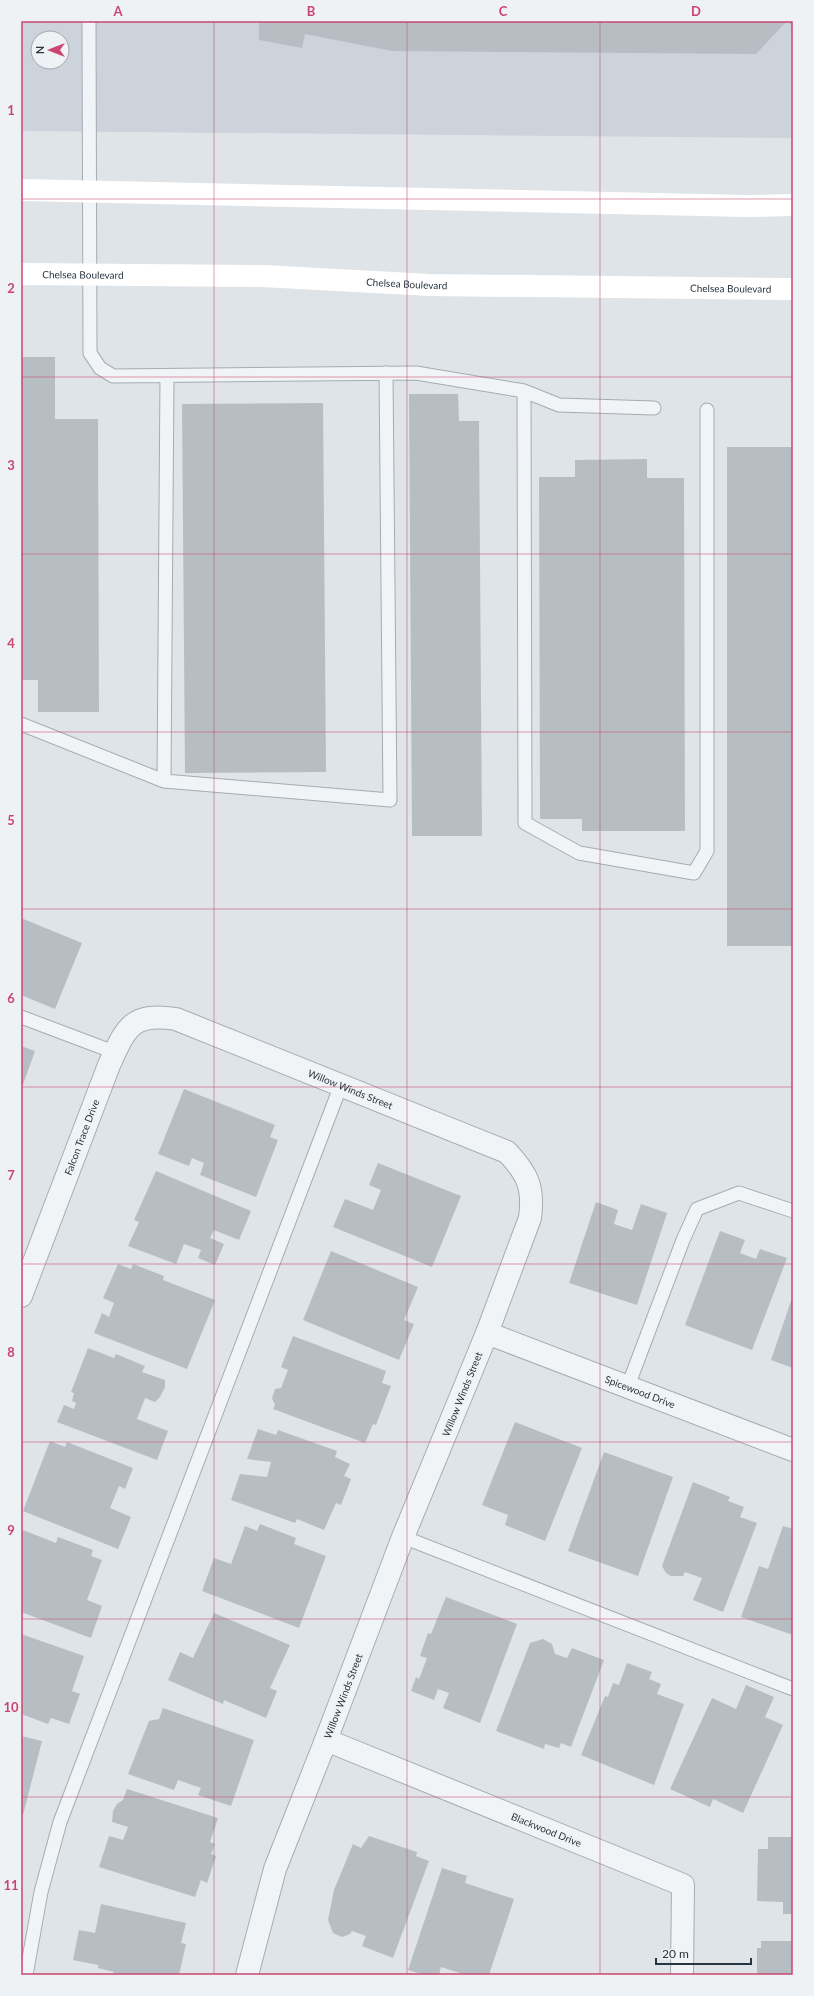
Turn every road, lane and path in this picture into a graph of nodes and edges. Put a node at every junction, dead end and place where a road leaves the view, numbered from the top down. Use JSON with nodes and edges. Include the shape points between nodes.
{"nodes":[{"id":1,"x":89,"y":21,"type":"edge"},
{"id":2,"x":21,"y":190,"type":"edge"},
{"id":3,"x":90,"y":192,"type":"junction"},
{"id":4,"x":793,"y":205,"type":"edge"},
{"id":5,"x":21,"y":274,"type":"edge"},
{"id":6,"x":89,"y":274,"type":"junction"},
{"id":7,"x":793,"y":289,"type":"edge"},
{"id":8,"x":386,"y":373,"type":"junction"},
{"id":9,"x":167,"y":376,"type":"junction"},
{"id":10,"x":524,"y":391,"type":"junction"},
{"id":11,"x":654,"y":408,"type":"dead end"},
{"id":12,"x":706,"y":410,"type":"dead end"},
{"id":13,"x":21,"y":724,"type":"edge"},
{"id":14,"x":164,"y":782,"type":"junction"},
{"id":15,"x":21,"y":1017,"type":"edge"},
{"id":16,"x":176,"y":1019,"type":"joint"},
{"id":17,"x":114,"y":1052,"type":"junction"},
{"id":18,"x":340,"y":1086,"type":"junction"},
{"id":19,"x":793,"y":1211,"type":"edge"},
{"id":20,"x":21,"y":1296,"type":"edge"},
{"id":21,"x":487,"y":1332,"type":"junction"},
{"id":22,"x":628,"y":1386,"type":"junction"},
{"id":23,"x":793,"y":1450,"type":"edge"},
{"id":24,"x":403,"y":1537,"type":"junction"},
{"id":25,"x":793,"y":1689,"type":"edge"},
{"id":26,"x":326,"y":1740,"type":"junction"},
{"id":27,"x":26,"y":1975,"type":"edge"},
{"id":28,"x":247,"y":1975,"type":"edge"},
{"id":29,"x":682,"y":1975,"type":"edge"}],
"edges":[{"from":1,"to":3,"type":"lane"},
{"from":2,"to":3,"type":"main road"},
{"from":3,"to":4,"type":"main road"},
{"from":3,"to":6,"type":"lane"},
{"from":5,"to":6,"type":"main road","name":"Chelsea Boulevard"},
{"from":6,"to":7,"type":"main road","name":"Chelsea Boulevard","via":[[262,276],[430,285]]},
{"from":6,"to":9,"type":"lane","via":[[90,353],[100,368],[113,376]]},
{"from":8,"to":9,"type":"lane"},
{"from":8,"to":10,"type":"lane","via":[[416,373]]},
{"from":8,"to":14,"type":"lane","via":[[390,800]]},
{"from":9,"to":14,"type":"lane"},
{"from":10,"to":11,"type":"lane","via":[[559,405]]},
{"from":10,"to":12,"type":"lane","via":[[525,823],[579,854],[694,873],[706,851]]},
{"from":13,"to":14,"type":"lane"},
{"from":15,"to":17,"type":"lane"},
{"from":16,"to":17,"type":"street","name":"Falcon Trace Drive","via":[[145,1018],[127,1029]]},
{"from":16,"to":18,"type":"street","name":"Willow Winds Street"},
{"from":17,"to":20,"type":"street","name":"Falcon Trace Drive"},
{"from":18,"to":21,"type":"street","name":"Willow Winds Street","via":[[507,1152],[520,1165],[529,1181],[532,1200],[530,1218]]},
{"from":18,"to":27,"type":"lane","via":[[60,1822],[40,1892]]},
{"from":19,"to":22,"type":"lane","via":[[739,1193],[697,1208]]},
{"from":21,"to":22,"type":"street","name":"Spicewood Drive"},
{"from":21,"to":24,"type":"street","name":"Willow Winds Street"},
{"from":22,"to":23,"type":"street","name":"Spicewood Drive"},
{"from":24,"to":25,"type":"lane"},
{"from":24,"to":26,"type":"street","name":"Willow Winds Street"},
{"from":26,"to":28,"type":"street","name":"Willow Winds Street","via":[[274,1869]]},
{"from":26,"to":29,"type":"street","name":"Blackwood Drive","via":[[683,1885]]}]}
